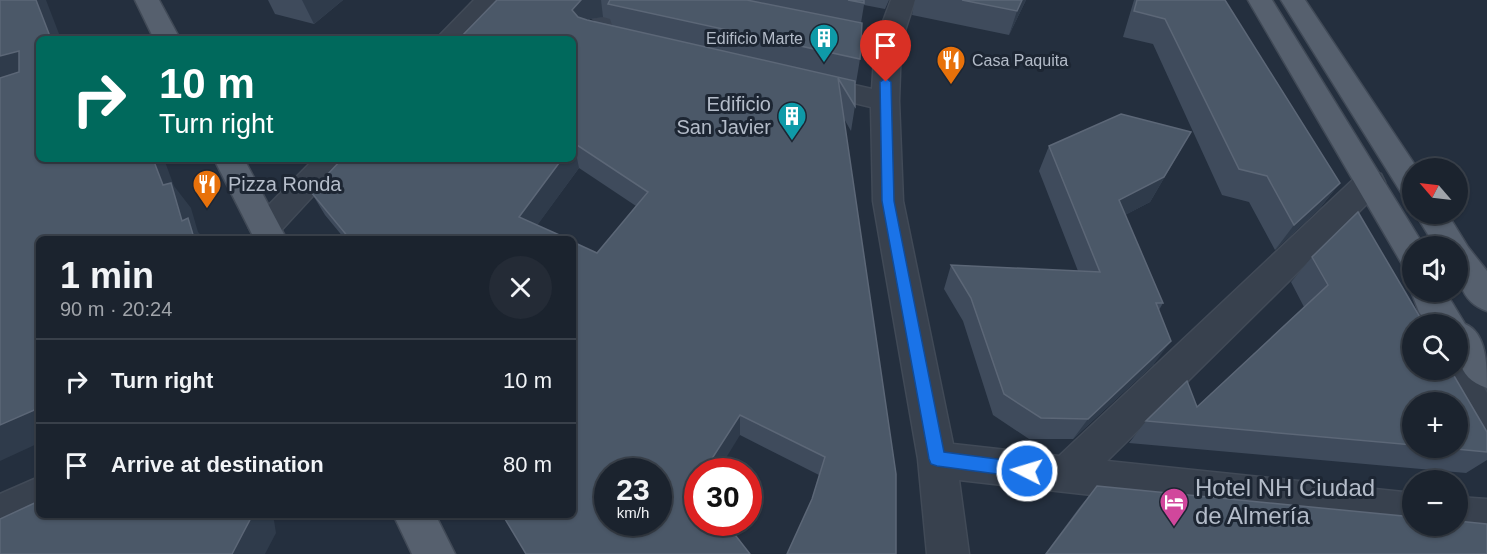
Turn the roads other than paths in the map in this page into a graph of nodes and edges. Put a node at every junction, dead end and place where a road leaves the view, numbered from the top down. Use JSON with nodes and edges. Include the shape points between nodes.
{"nodes":[{"id":1,"x":147,"y":0,"type":"edge"},
{"id":2,"x":488,"y":0,"type":"edge"},
{"id":3,"x":903,"y":0,"type":"edge"},
{"id":4,"x":1260,"y":0,"type":"edge"},
{"id":5,"x":1293,"y":0,"type":"edge"},
{"id":6,"x":165,"y":36,"type":"edge"},
{"id":7,"x":452,"y":36,"type":"edge"},
{"id":8,"x":791,"y":79,"type":"edge"},
{"id":9,"x":885,"y":101,"type":"junction"},
{"id":10,"x":231,"y":162,"type":"edge"},
{"id":11,"x":329,"y":162,"type":"edge"},
{"id":12,"x":1402,"y":169,"type":"edge"},
{"id":13,"x":1370,"y":182,"type":"junction"},
{"id":14,"x":268,"y":233,"type":"edge"},
{"id":15,"x":1402,"y":236,"type":"edge"},
{"id":16,"x":1468,"y":270,"type":"edge"},
{"id":17,"x":1485,"y":293,"type":"edge"},
{"id":18,"x":1468,"y":349,"type":"edge"},
{"id":19,"x":1487,"y":373,"type":"edge"},
{"id":20,"x":1460,"y":380,"type":"edge"},
{"id":21,"x":1487,"y":428,"type":"edge"},
{"id":22,"x":937,"y":459,"type":"junction"},
{"id":23,"x":1066,"y":475,"type":"junction"},
{"id":24,"x":36,"y":497,"type":"edge"},
{"id":25,"x":1402,"y":511,"type":"edge"},
{"id":26,"x":0,"y":514,"type":"edge"},
{"id":27,"x":415,"y":518,"type":"edge"},
{"id":28,"x":1468,"y":518,"type":"edge"},
{"id":29,"x":1487,"y":519,"type":"edge"},
{"id":30,"x":434,"y":554,"type":"edge"},
{"id":31,"x":948,"y":554,"type":"edge"}],
"edges":[{"from":1,"to":6,"type":"main road"},
{"from":2,"to":7,"type":"street"},
{"from":3,"to":9,"type":"street","via":[[876,41]]},
{"from":4,"to":13,"type":"main road"},
{"from":5,"to":12,"type":"main road"},
{"from":8,"to":9,"type":"street"},
{"from":9,"to":22,"type":"street","via":[[888,201]]},
{"from":10,"to":14,"type":"main road"},
{"from":11,"to":14,"type":"street"},
{"from":13,"to":15,"type":"main road"},
{"from":13,"to":23,"type":"street"},
{"from":16,"to":17,"type":"main road"},
{"from":18,"to":19,"type":"main road"},
{"from":20,"to":21,"type":"street"},
{"from":22,"to":23,"type":"street"},
{"from":22,"to":31,"type":"street"},
{"from":23,"to":25,"type":"street"},
{"from":24,"to":26,"type":"street"},
{"from":27,"to":30,"type":"main road"},
{"from":28,"to":29,"type":"street"}]}
